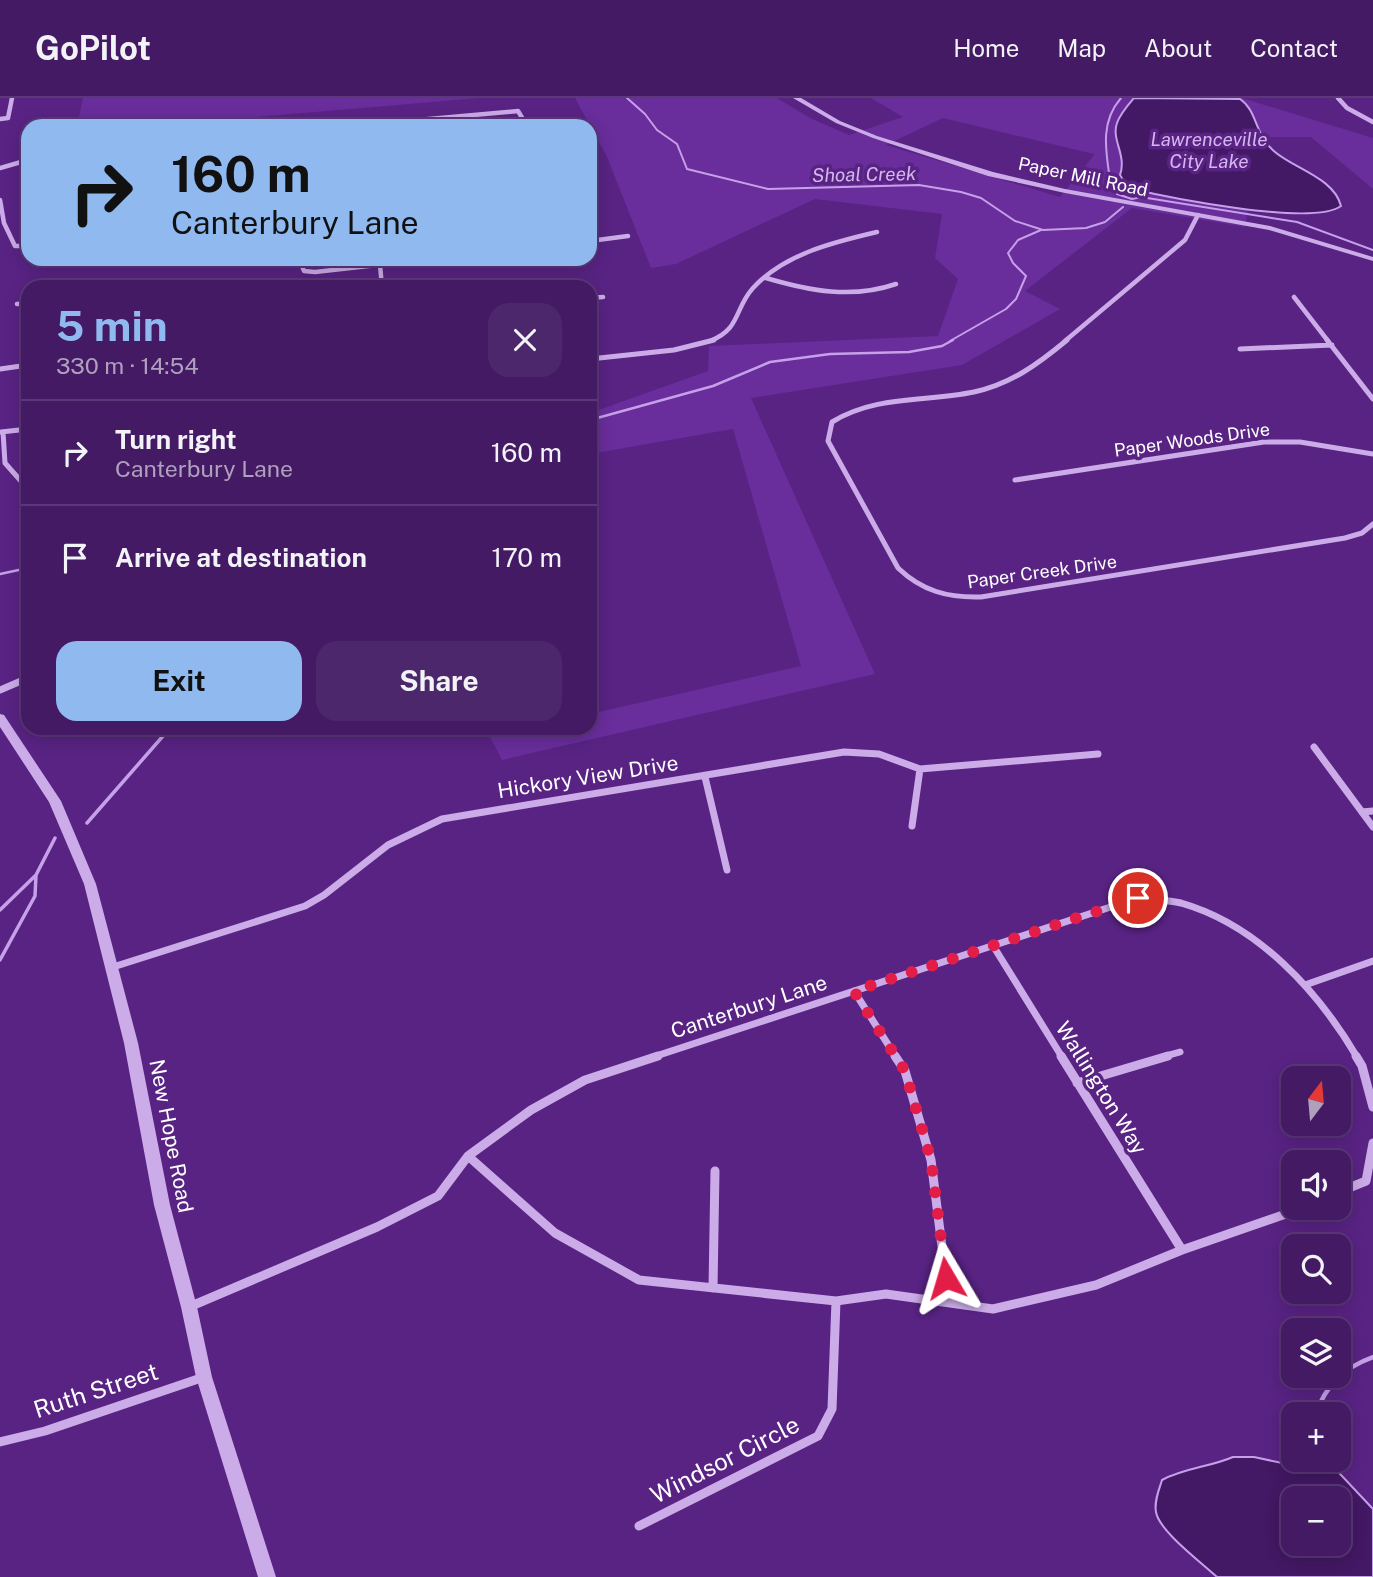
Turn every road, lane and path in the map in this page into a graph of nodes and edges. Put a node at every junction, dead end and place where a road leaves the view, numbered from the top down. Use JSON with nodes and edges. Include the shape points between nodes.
{"nodes":[{"id":1,"x":12,"y":98,"type":"edge"},
{"id":2,"x":796,"y":98,"type":"edge"},
{"id":3,"x":1338,"y":98,"type":"edge"},
{"id":4,"x":0,"y":119,"type":"edge"},
{"id":5,"x":432,"y":119,"type":"edge"},
{"id":6,"x":523,"y":119,"type":"edge"},
{"id":7,"x":1373,"y":122,"type":"edge"},
{"id":8,"x":21,"y":162,"type":"edge"},
{"id":9,"x":0,"y":168,"type":"edge"},
{"id":10,"x":0,"y":200,"type":"edge"},
{"id":11,"x":1198,"y":215,"type":"junction"},
{"id":12,"x":877,"y":232,"type":"dead end"},
{"id":13,"x":628,"y":236,"type":"dead end"},
{"id":14,"x":597,"y":240,"type":"edge"},
{"id":15,"x":21,"y":246,"type":"edge"},
{"id":16,"x":1373,"y":259,"type":"edge"},
{"id":17,"x":302,"y":266,"type":"edge"},
{"id":18,"x":371,"y":266,"type":"edge"},
{"id":19,"x":766,"y":278,"type":"junction"},
{"id":20,"x":895,"y":284,"type":"dead end"},
{"id":21,"x":1294,"y":296,"type":"dead end"},
{"id":22,"x":597,"y":297,"type":"edge"},
{"id":23,"x":603,"y":297,"type":"dead end"},
{"id":24,"x":17,"y":304,"type":"dead end"},
{"id":25,"x":21,"y":304,"type":"edge"},
{"id":26,"x":1332,"y":345,"type":"junction"},
{"id":27,"x":1240,"y":349,"type":"dead end"},
{"id":28,"x":597,"y":358,"type":"edge"},
{"id":29,"x":21,"y":366,"type":"edge"},
{"id":30,"x":0,"y":369,"type":"edge"},
{"id":31,"x":1373,"y":398,"type":"edge"},
{"id":32,"x":21,"y":430,"type":"edge"},
{"id":33,"x":2,"y":432,"type":"edge"},
{"id":34,"x":1373,"y":454,"type":"edge"},
{"id":35,"x":1015,"y":480,"type":"dead end"},
{"id":36,"x":21,"y":481,"type":"edge"},
{"id":37,"x":1373,"y":524,"type":"edge"},
{"id":38,"x":21,"y":681,"type":"edge"},
{"id":39,"x":0,"y":690,"type":"edge"},
{"id":40,"x":0,"y":718,"type":"edge"},
{"id":41,"x":1314,"y":747,"type":"dead end"},
{"id":42,"x":1098,"y":754,"type":"dead end"},
{"id":43,"x":920,"y":769,"type":"junction"},
{"id":44,"x":705,"y":777,"type":"junction"},
{"id":45,"x":1373,"y":811,"type":"edge"},
{"id":46,"x":1362,"y":812,"type":"junction"},
{"id":47,"x":912,"y":826,"type":"dead end"},
{"id":48,"x":1373,"y":827,"type":"edge"},
{"id":49,"x":727,"y":870,"type":"dead end"},
{"id":50,"x":992,"y":944,"type":"junction"},
{"id":51,"x":1373,"y":961,"type":"edge"},
{"id":52,"x":113,"y":967,"type":"junction"},
{"id":53,"x":1305,"y":985,"type":"junction"},
{"id":54,"x":854,"y":991,"type":"junction"},
{"id":55,"x":1180,"y":1052,"type":"dead end"},
{"id":56,"x":1077,"y":1083,"type":"junction"},
{"id":57,"x":1373,"y":1107,"type":"edge"},
{"id":58,"x":1373,"y":1143,"type":"edge"},
{"id":59,"x":468,"y":1156,"type":"junction"},
{"id":60,"x":715,"y":1171,"type":"dead end"},
{"id":61,"x":1351,"y":1187,"type":"edge"},
{"id":62,"x":1281,"y":1216,"type":"edge"},
{"id":63,"x":1182,"y":1250,"type":"junction"},
{"id":64,"x":713,"y":1288,"type":"junction"},
{"id":65,"x":836,"y":1301,"type":"junction"},
{"id":66,"x":949,"y":1302,"type":"junction"},
{"id":67,"x":189,"y":1307,"type":"junction"},
{"id":68,"x":204,"y":1377,"type":"junction"},
{"id":69,"x":0,"y":1442,"type":"edge"},
{"id":70,"x":639,"y":1526,"type":"dead end"},
{"id":71,"x":267,"y":1577,"type":"edge"}],
"edges":[{"from":1,"to":4,"type":"street","via":[[8,118]]},
{"from":2,"to":11,"type":"street","name":"Paper Mill Road","via":[[875,137],[991,174]]},
{"from":3,"to":7,"type":"street"},
{"from":5,"to":6,"type":"street","via":[[518,111]]},
{"from":8,"to":9,"type":"street"},
{"from":10,"to":15,"type":"street","via":[[10,239]]},
{"from":11,"to":16,"type":"street","name":"Paper Mill Road","via":[[1300,236]]},
{"from":11,"to":37,"type":"street","name":"Paper Creek Drive","via":[[1185,240],[1015,378],[973,391],[862,407],[832,422],[828,441],[898,568],[922,588],[962,598],[981,597],[1345,538]]},
{"from":12,"to":19,"type":"street","via":[[813,250]]},
{"from":13,"to":14,"type":"street"},
{"from":17,"to":18,"type":"street","via":[[304,271],[315,272]]},
{"from":19,"to":20,"type":"street","via":[[798,288],[843,293]]},
{"from":19,"to":28,"type":"street","via":[[750,291],[734,326],[718,337],[697,345]]},
{"from":21,"to":26,"type":"street"},
{"from":22,"to":23,"type":"street"},
{"from":24,"to":25,"type":"street"},
{"from":26,"to":27,"type":"street"},
{"from":26,"to":31,"type":"street"},
{"from":29,"to":30,"type":"street"},
{"from":32,"to":33,"type":"street"},
{"from":33,"to":36,"type":"street","via":[[5,463]]},
{"from":34,"to":35,"type":"street","name":"Paper Woods Drive","via":[[1300,442],[1265,442]]},
{"from":38,"to":39,"type":"street"},
{"from":40,"to":52,"type":"street","name":"New Hope Road","via":[[69,829]]},
{"from":41,"to":46,"type":"street"},
{"from":42,"to":43,"type":"street","name":"Hickory View Drive"},
{"from":43,"to":44,"type":"street","name":"Hickory View Drive","via":[[879,754],[844,752]]},
{"from":43,"to":47,"type":"street"},
{"from":44,"to":49,"type":"street"},
{"from":44,"to":52,"type":"street","name":"Hickory View Drive","via":[[442,819],[388,845],[305,906]]},
{"from":45,"to":46,"type":"street"},
{"from":46,"to":48,"type":"street"},
{"from":50,"to":53,"type":"street","name":"Canterbury Lane","via":[[1138,898],[1180,903],[1216,917],[1262,946]]},
{"from":50,"to":54,"type":"street","name":"Canterbury Lane"},
{"from":50,"to":56,"type":"street","name":"Wallington Way"},
{"from":51,"to":53,"type":"street"},
{"from":52,"to":67,"type":"street","name":"New Hope Road","via":[[162,1205]]},
{"from":53,"to":57,"type":"street","name":"Canterbury Lane","via":[[1334,1019],[1362,1066]]},
{"from":54,"to":59,"type":"street","name":"Canterbury Lane","via":[[585,1080],[531,1110]]},
{"from":54,"to":66,"type":"street","via":[[905,1071],[931,1160]]},
{"from":55,"to":56,"type":"street"},
{"from":56,"to":63,"type":"street","name":"Wallington Way"},
{"from":58,"to":61,"type":"street","via":[[1366,1181]]},
{"from":59,"to":64,"type":"street","via":[[555,1233],[639,1280]]},
{"from":59,"to":67,"type":"street","name":"Canterbury Lane","via":[[438,1196]]},
{"from":60,"to":64,"type":"street"},
{"from":62,"to":63,"type":"street"},
{"from":63,"to":66,"type":"street","via":[[1096,1284],[993,1309]]},
{"from":64,"to":65,"type":"street"},
{"from":65,"to":66,"type":"street","via":[[886,1294]]},
{"from":65,"to":70,"type":"street","name":"Windsor Circle","via":[[832,1409],[818,1436]]},
{"from":67,"to":68,"type":"street","name":"New Hope Road"},
{"from":68,"to":69,"type":"street","name":"Ruth Street"},
{"from":68,"to":71,"type":"street","name":"New Hope Road"}]}
